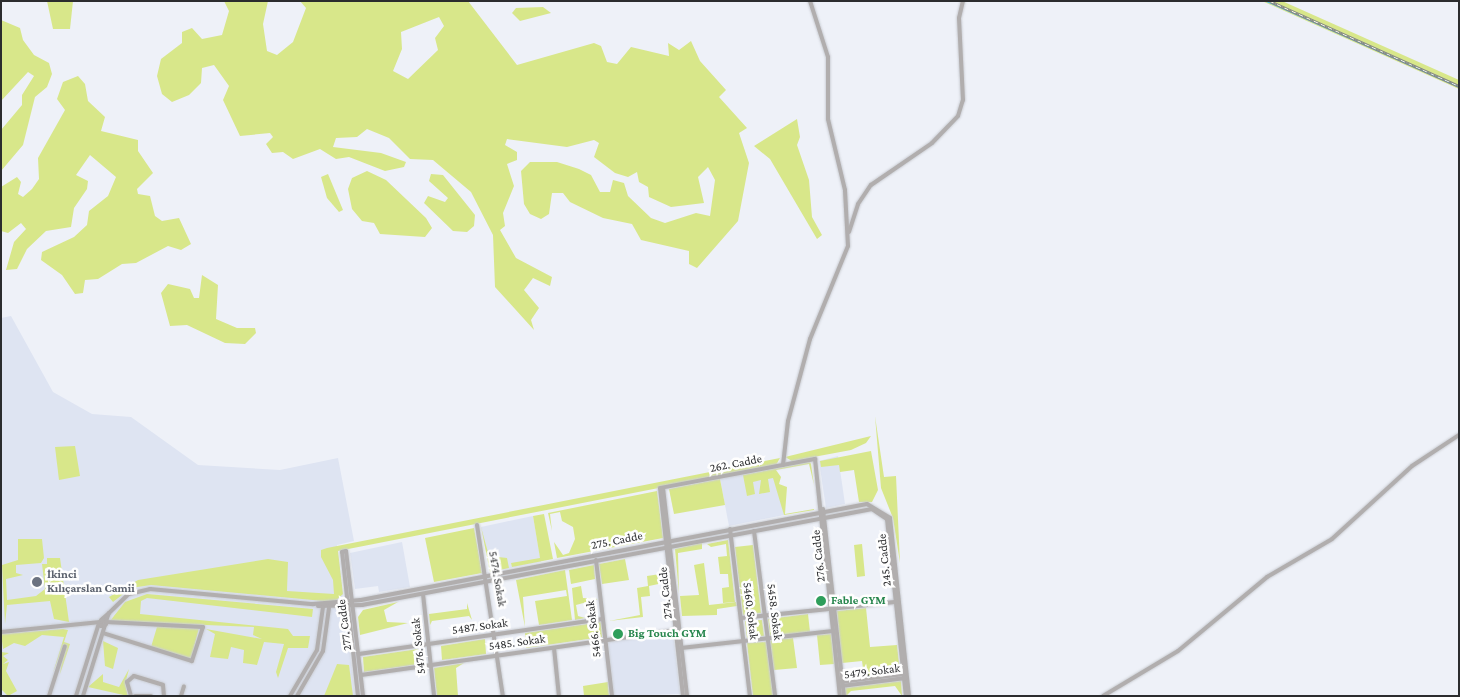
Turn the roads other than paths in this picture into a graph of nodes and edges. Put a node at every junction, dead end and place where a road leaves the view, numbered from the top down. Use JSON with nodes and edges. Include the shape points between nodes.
{"nodes":[{"id":1,"x":810,"y":1,"type":"edge"},
{"id":2,"x":963,"y":1,"type":"edge"},
{"id":3,"x":848,"y":239,"type":"junction"},
{"id":4,"x":1459,"y":435,"type":"edge"},
{"id":5,"x":815,"y":459,"type":"joint"},
{"id":6,"x":783,"y":465,"type":"junction"},
{"id":7,"x":662,"y":488,"type":"joint"},
{"id":8,"x":871,"y":506,"type":"junction"},
{"id":9,"x":822,"y":511,"type":"junction"},
{"id":10,"x":823,"y":517,"type":"junction"},
{"id":11,"x":477,"y":525,"type":"dead end"},
{"id":12,"x":730,"y":529,"type":"junction"},
{"id":13,"x":754,"y":531,"type":"junction"},
{"id":14,"x":730,"y":535,"type":"junction"},
{"id":15,"x":669,"y":540,"type":"junction"},
{"id":16,"x":670,"y":546,"type":"junction"},
{"id":17,"x":344,"y":552,"type":"dead end"},
{"id":18,"x":595,"y":555,"type":"junction"},
{"id":19,"x":596,"y":561,"type":"junction"},
{"id":20,"x":487,"y":576,"type":"junction"},
{"id":21,"x":488,"y":582,"type":"junction"},
{"id":22,"x":423,"y":594,"type":"junction"},
{"id":23,"x":350,"y":602,"type":"junction"},
{"id":24,"x":897,"y":602,"type":"junction"},
{"id":25,"x":313,"y":604,"type":"junction"},
{"id":26,"x":323,"y":607,"type":"junction"},
{"id":27,"x":351,"y":607,"type":"junction"},
{"id":28,"x":329,"y":608,"type":"junction"},
{"id":29,"x":833,"y":609,"type":"junction"},
{"id":30,"x":765,"y":616,"type":"junction"},
{"id":31,"x":741,"y":618,"type":"junction"},
{"id":32,"x":603,"y":619,"type":"junction"},
{"id":33,"x":102,"y":623,"type":"junction"},
{"id":34,"x":676,"y":630,"type":"junction"},
{"id":35,"x":833,"y":631,"type":"junction"},
{"id":36,"x":1,"y":632,"type":"edge"},
{"id":37,"x":103,"y":633,"type":"junction"},
{"id":38,"x":496,"y":634,"type":"junction"},
{"id":39,"x":95,"y":637,"type":"junction"},
{"id":40,"x":768,"y":638,"type":"junction"},
{"id":41,"x":101,"y":639,"type":"junction"},
{"id":42,"x":606,"y":640,"type":"junction"},
{"id":43,"x":744,"y":641,"type":"junction"},
{"id":44,"x":429,"y":644,"type":"junction"},
{"id":45,"x":65,"y":646,"type":"dead end"},
{"id":46,"x":554,"y":648,"type":"junction"},
{"id":47,"x":680,"y":648,"type":"junction"},
{"id":48,"x":314,"y":654,"type":"junction"},
{"id":49,"x":359,"y":654,"type":"junction"},
{"id":50,"x":320,"y":656,"type":"junction"},
{"id":51,"x":498,"y":656,"type":"junction"},
{"id":52,"x":431,"y":665,"type":"junction"},
{"id":53,"x":361,"y":676,"type":"junction"},
{"id":54,"x":905,"y":676,"type":"junction"},
{"id":55,"x":841,"y":684,"type":"junction"},
{"id":56,"x":184,"y":686,"type":"dead end"},
{"id":57,"x":133,"y":695,"type":"edge"},
{"id":58,"x":49,"y":696,"type":"edge"},
{"id":59,"x":76,"y":696,"type":"edge"},
{"id":60,"x":83,"y":696,"type":"edge"},
{"id":61,"x":151,"y":696,"type":"edge"},
{"id":62,"x":164,"y":696,"type":"edge"},
{"id":63,"x":181,"y":696,"type":"edge"},
{"id":64,"x":290,"y":696,"type":"edge"},
{"id":65,"x":297,"y":696,"type":"edge"},
{"id":66,"x":358,"y":696,"type":"edge"},
{"id":67,"x":363,"y":696,"type":"edge"},
{"id":68,"x":434,"y":696,"type":"edge"},
{"id":69,"x":503,"y":696,"type":"edge"},
{"id":70,"x":559,"y":696,"type":"edge"},
{"id":71,"x":612,"y":696,"type":"edge"},
{"id":72,"x":683,"y":696,"type":"edge"},
{"id":73,"x":686,"y":696,"type":"edge"},
{"id":74,"x":750,"y":696,"type":"edge"},
{"id":75,"x":775,"y":696,"type":"edge"},
{"id":76,"x":840,"y":696,"type":"edge"},
{"id":77,"x":844,"y":696,"type":"edge"},
{"id":78,"x":907,"y":696,"type":"edge"},
{"id":79,"x":1103,"y":696,"type":"edge"}],
"edges":[{"from":1,"to":3,"type":"street","via":[[829,61],[828,119],[843,174]]},
{"from":2,"to":3,"type":"street","via":[[959,18],[963,100],[958,116],[936,139],[871,185],[858,204]]},
{"from":3,"to":6,"type":"street","via":[[846,257],[826,292],[810,339],[788,421]]},
{"from":4,"to":79,"type":"street","via":[[1412,466],[1332,539],[1267,577],[1178,651]]},
{"from":5,"to":6,"type":"street","name":"262. Cadde"},
{"from":5,"to":9,"type":"street","name":"276. Cadde"},
{"from":6,"to":7,"type":"street","name":"262. Cadde"},
{"from":7,"to":15,"type":"street","name":"274. Cadde"},
{"from":8,"to":9,"type":"street","name":"275. Cadde"},
{"from":8,"to":10,"type":"street","name":"275. Cadde"},
{"from":8,"to":24,"type":"street","name":"245. Cadde","via":[[886,515]]},
{"from":9,"to":10,"type":"street","name":"276. Cadde"},
{"from":9,"to":12,"type":"street","name":"275. Cadde"},
{"from":10,"to":13,"type":"street","name":"275. Cadde"},
{"from":10,"to":29,"type":"street","name":"276. Cadde"},
{"from":11,"to":20,"type":"street","name":"5474. Sokak"},
{"from":12,"to":14,"type":"street","name":"5460. Sokak"},
{"from":12,"to":15,"type":"street","name":"275. Cadde"},
{"from":13,"to":14,"type":"street","name":"275. Cadde"},
{"from":13,"to":30,"type":"street","name":"5458. Sokak"},
{"from":14,"to":16,"type":"street","name":"275. Cadde"},
{"from":14,"to":31,"type":"street","name":"5460. Sokak"},
{"from":15,"to":16,"type":"street","name":"274. Cadde"},
{"from":15,"to":18,"type":"street","name":"275. Cadde"},
{"from":16,"to":19,"type":"street","name":"275. Cadde"},
{"from":16,"to":34,"type":"street","name":"274. Cadde"},
{"from":16,"to":47,"type":"street","name":"274. Cadde"},
{"from":17,"to":23,"type":"street","name":"277. Cadde"},
{"from":18,"to":19,"type":"street","name":"5466. Sokak"},
{"from":18,"to":20,"type":"street","name":"275. Cadde"},
{"from":19,"to":21,"type":"street","name":"275. Cadde"},
{"from":19,"to":32,"type":"street","name":"5466. Sokak"},
{"from":20,"to":21,"type":"street","name":"5474. Sokak"},
{"from":20,"to":23,"type":"street","name":"275. Cadde"},
{"from":21,"to":22,"type":"street","name":"275. Cadde"},
{"from":21,"to":38,"type":"street","name":"5474. Sokak"},
{"from":22,"to":27,"type":"street","name":"275. Cadde"},
{"from":22,"to":44,"type":"street","name":"5476. Sokak"},
{"from":23,"to":25,"type":"street","name":"275. Cadde"},
{"from":23,"to":27,"type":"street","name":"277. Cadde"},
{"from":24,"to":29,"type":"street"},
{"from":24,"to":54,"type":"street","name":"245. Cadde"},
{"from":25,"to":26,"type":"street","name":"275. Cadde"},
{"from":25,"to":33,"type":"street","via":[[150,589],[129,594]]},
{"from":26,"to":28,"type":"street","name":"275. Cadde"},
{"from":26,"to":48,"type":"street"},
{"from":27,"to":28,"type":"street","name":"275. Cadde"},
{"from":27,"to":49,"type":"street","name":"277. Cadde"},
{"from":27,"to":66,"type":"street","name":"277. Cadde"},
{"from":28,"to":50,"type":"street"},
{"from":29,"to":30,"type":"street"},
{"from":29,"to":35,"type":"street","name":"276. Cadde"},
{"from":29,"to":55,"type":"street","name":"276. Cadde"},
{"from":30,"to":31,"type":"street"},
{"from":30,"to":40,"type":"street","name":"5458. Sokak"},
{"from":31,"to":43,"type":"street","name":"5460. Sokak"},
{"from":32,"to":38,"type":"street","name":"5487. Sokak"},
{"from":32,"to":42,"type":"street","name":"5466. Sokak"},
{"from":33,"to":36,"type":"street"},
{"from":33,"to":37,"type":"street"},
{"from":33,"to":37,"type":"street","via":[[203,627],[192,661]]},
{"from":33,"to":39,"type":"street"},
{"from":34,"to":42,"type":"street","name":"5485. Sokak"},
{"from":34,"to":47,"type":"street","name":"274. Cadde"},
{"from":35,"to":40,"type":"street"},
{"from":35,"to":55,"type":"street","name":"276. Cadde"},
{"from":37,"to":41,"type":"street"},
{"from":38,"to":44,"type":"street","name":"5487. Sokak"},
{"from":38,"to":51,"type":"street","name":"5474. Sokak"},
{"from":39,"to":41,"type":"street"},
{"from":39,"to":59,"type":"street"},
{"from":40,"to":43,"type":"street"},
{"from":40,"to":75,"type":"street","name":"5458. Sokak"},
{"from":41,"to":60,"type":"street"},
{"from":42,"to":46,"type":"street","name":"5485. Sokak"},
{"from":42,"to":71,"type":"street","name":"5466. Sokak"},
{"from":43,"to":47,"type":"street"},
{"from":43,"to":74,"type":"street","name":"5460. Sokak"},
{"from":44,"to":49,"type":"street","name":"5487. Sokak"},
{"from":44,"to":52,"type":"street","name":"5476. Sokak"},
{"from":45,"to":58,"type":"street"},
{"from":46,"to":51,"type":"street","name":"5485. Sokak"},
{"from":46,"to":70,"type":"street"},
{"from":47,"to":72,"type":"street","name":"274. Cadde"},
{"from":47,"to":73,"type":"street","name":"274. Cadde"},
{"from":48,"to":50,"type":"street"},
{"from":48,"to":64,"type":"street"},
{"from":49,"to":53,"type":"street","name":"277. Cadde"},
{"from":50,"to":65,"type":"street"},
{"from":51,"to":52,"type":"street","name":"5485. Sokak"},
{"from":51,"to":69,"type":"street","name":"5474. Sokak"},
{"from":52,"to":53,"type":"street","name":"5485. Sokak"},
{"from":52,"to":68,"type":"street","name":"5476. Sokak"},
{"from":53,"to":67,"type":"street","name":"277. Cadde"},
{"from":54,"to":55,"type":"street","name":"5479. Sokak"},
{"from":54,"to":78,"type":"street","name":"245. Cadde"},
{"from":55,"to":76,"type":"street","name":"276. Cadde"},
{"from":55,"to":77,"type":"street","name":"276. Cadde"},
{"from":56,"to":63,"type":"street"},
{"from":57,"to":61,"type":"street"},
{"from":57,"to":62,"type":"street","via":[[127,682],[134,676],[163,685]]}]}
